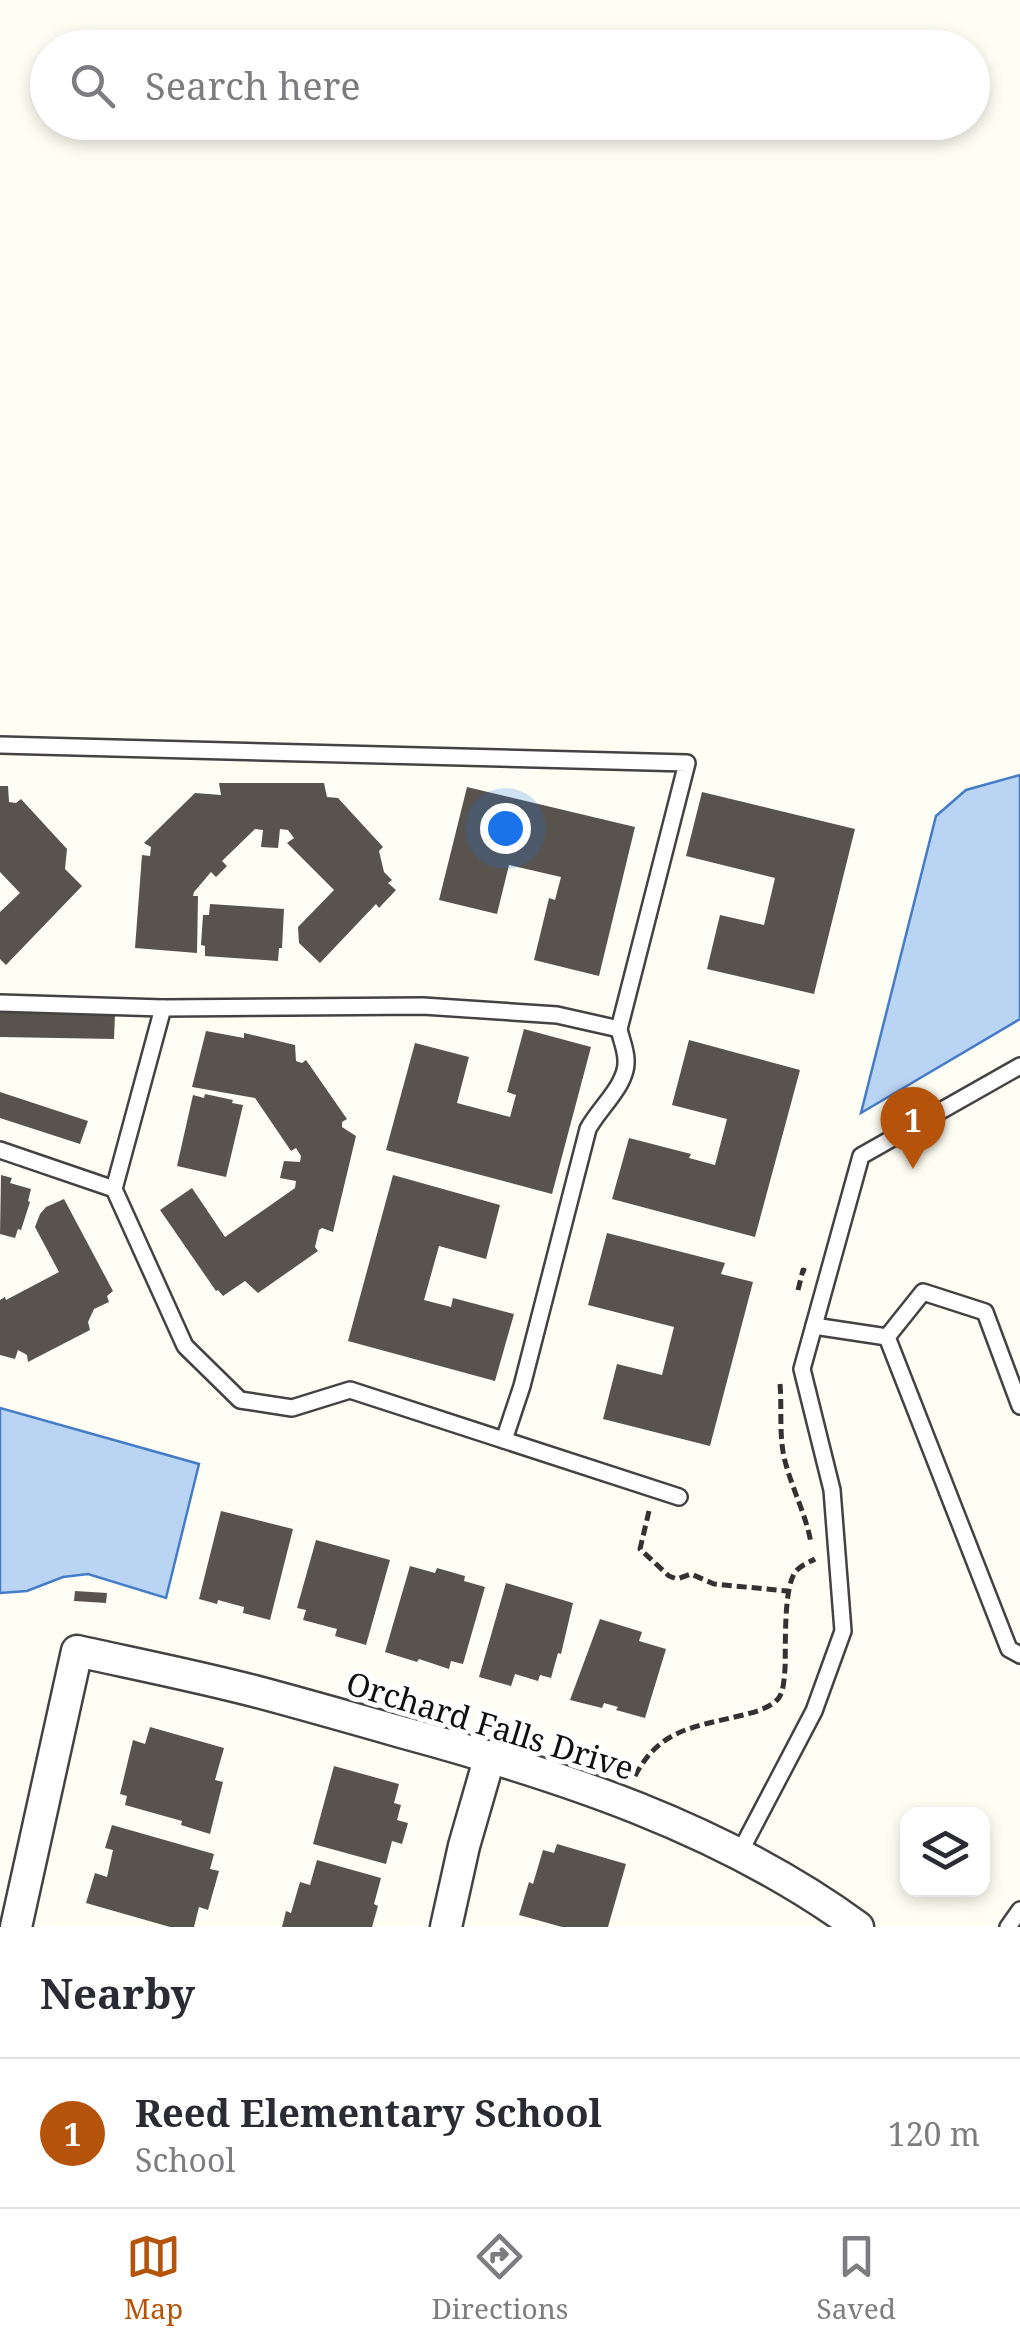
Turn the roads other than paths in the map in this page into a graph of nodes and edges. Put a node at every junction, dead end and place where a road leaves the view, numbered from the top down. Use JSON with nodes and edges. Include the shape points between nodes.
{"nodes":[{"id":1,"x":0,"y":745,"type":"edge"},
{"id":2,"x":0,"y":1003,"type":"edge"},
{"id":3,"x":163,"y":1008,"type":"junction"},
{"id":4,"x":620,"y":1029,"type":"junction"},
{"id":5,"x":1020,"y":1066,"type":"edge"},
{"id":6,"x":0,"y":1150,"type":"edge"},
{"id":7,"x":114,"y":1189,"type":"junction"},
{"id":8,"x":814,"y":1326,"type":"junction"},
{"id":9,"x":887,"y":1337,"type":"junction"},
{"id":10,"x":1020,"y":1406,"type":"edge"},
{"id":11,"x":504,"y":1440,"type":"junction"},
{"id":12,"x":679,"y":1498,"type":"dead end"},
{"id":13,"x":1020,"y":1655,"type":"edge"},
{"id":14,"x":490,"y":1756,"type":"junction"},
{"id":15,"x":739,"y":1854,"type":"junction"},
{"id":16,"x":1020,"y":1910,"type":"edge"},
{"id":17,"x":16,"y":1927,"type":"edge"},
{"id":18,"x":446,"y":1927,"type":"edge"},
{"id":19,"x":858,"y":1927,"type":"edge"},
{"id":20,"x":1008,"y":1927,"type":"edge"}],
"edges":[{"from":1,"to":4,"type":"lane","via":[[687,764]]},
{"from":2,"to":3,"type":"lane"},
{"from":3,"to":4,"type":"lane","via":[[423,1006],[557,1015]]},
{"from":3,"to":7,"type":"lane"},
{"from":4,"to":11,"type":"lane","via":[[627,1066],[588,1129]]},
{"from":5,"to":8,"type":"lane","via":[[860,1156]]},
{"from":6,"to":7,"type":"lane"},
{"from":7,"to":11,"type":"lane","via":[[185,1346],[240,1400],[292,1408],[350,1390]]},
{"from":8,"to":9,"type":"lane"},
{"from":8,"to":15,"type":"lane","via":[[802,1370],[832,1490],[844,1631],[814,1711]]},
{"from":9,"to":10,"type":"lane","via":[[923,1292],[984,1312]]},
{"from":9,"to":13,"type":"lane","via":[[1009,1649]]},
{"from":11,"to":12,"type":"lane"},
{"from":14,"to":15,"type":"street","name":"Orchard Falls Drive","via":[[646,1811]]},
{"from":14,"to":17,"type":"street","name":"Orchard Falls Drive","via":[[251,1690],[77,1651]]},
{"from":14,"to":18,"type":"street"},
{"from":15,"to":19,"type":"street","name":"Orchard Falls Drive"},
{"from":16,"to":20,"type":"lane"}]}
